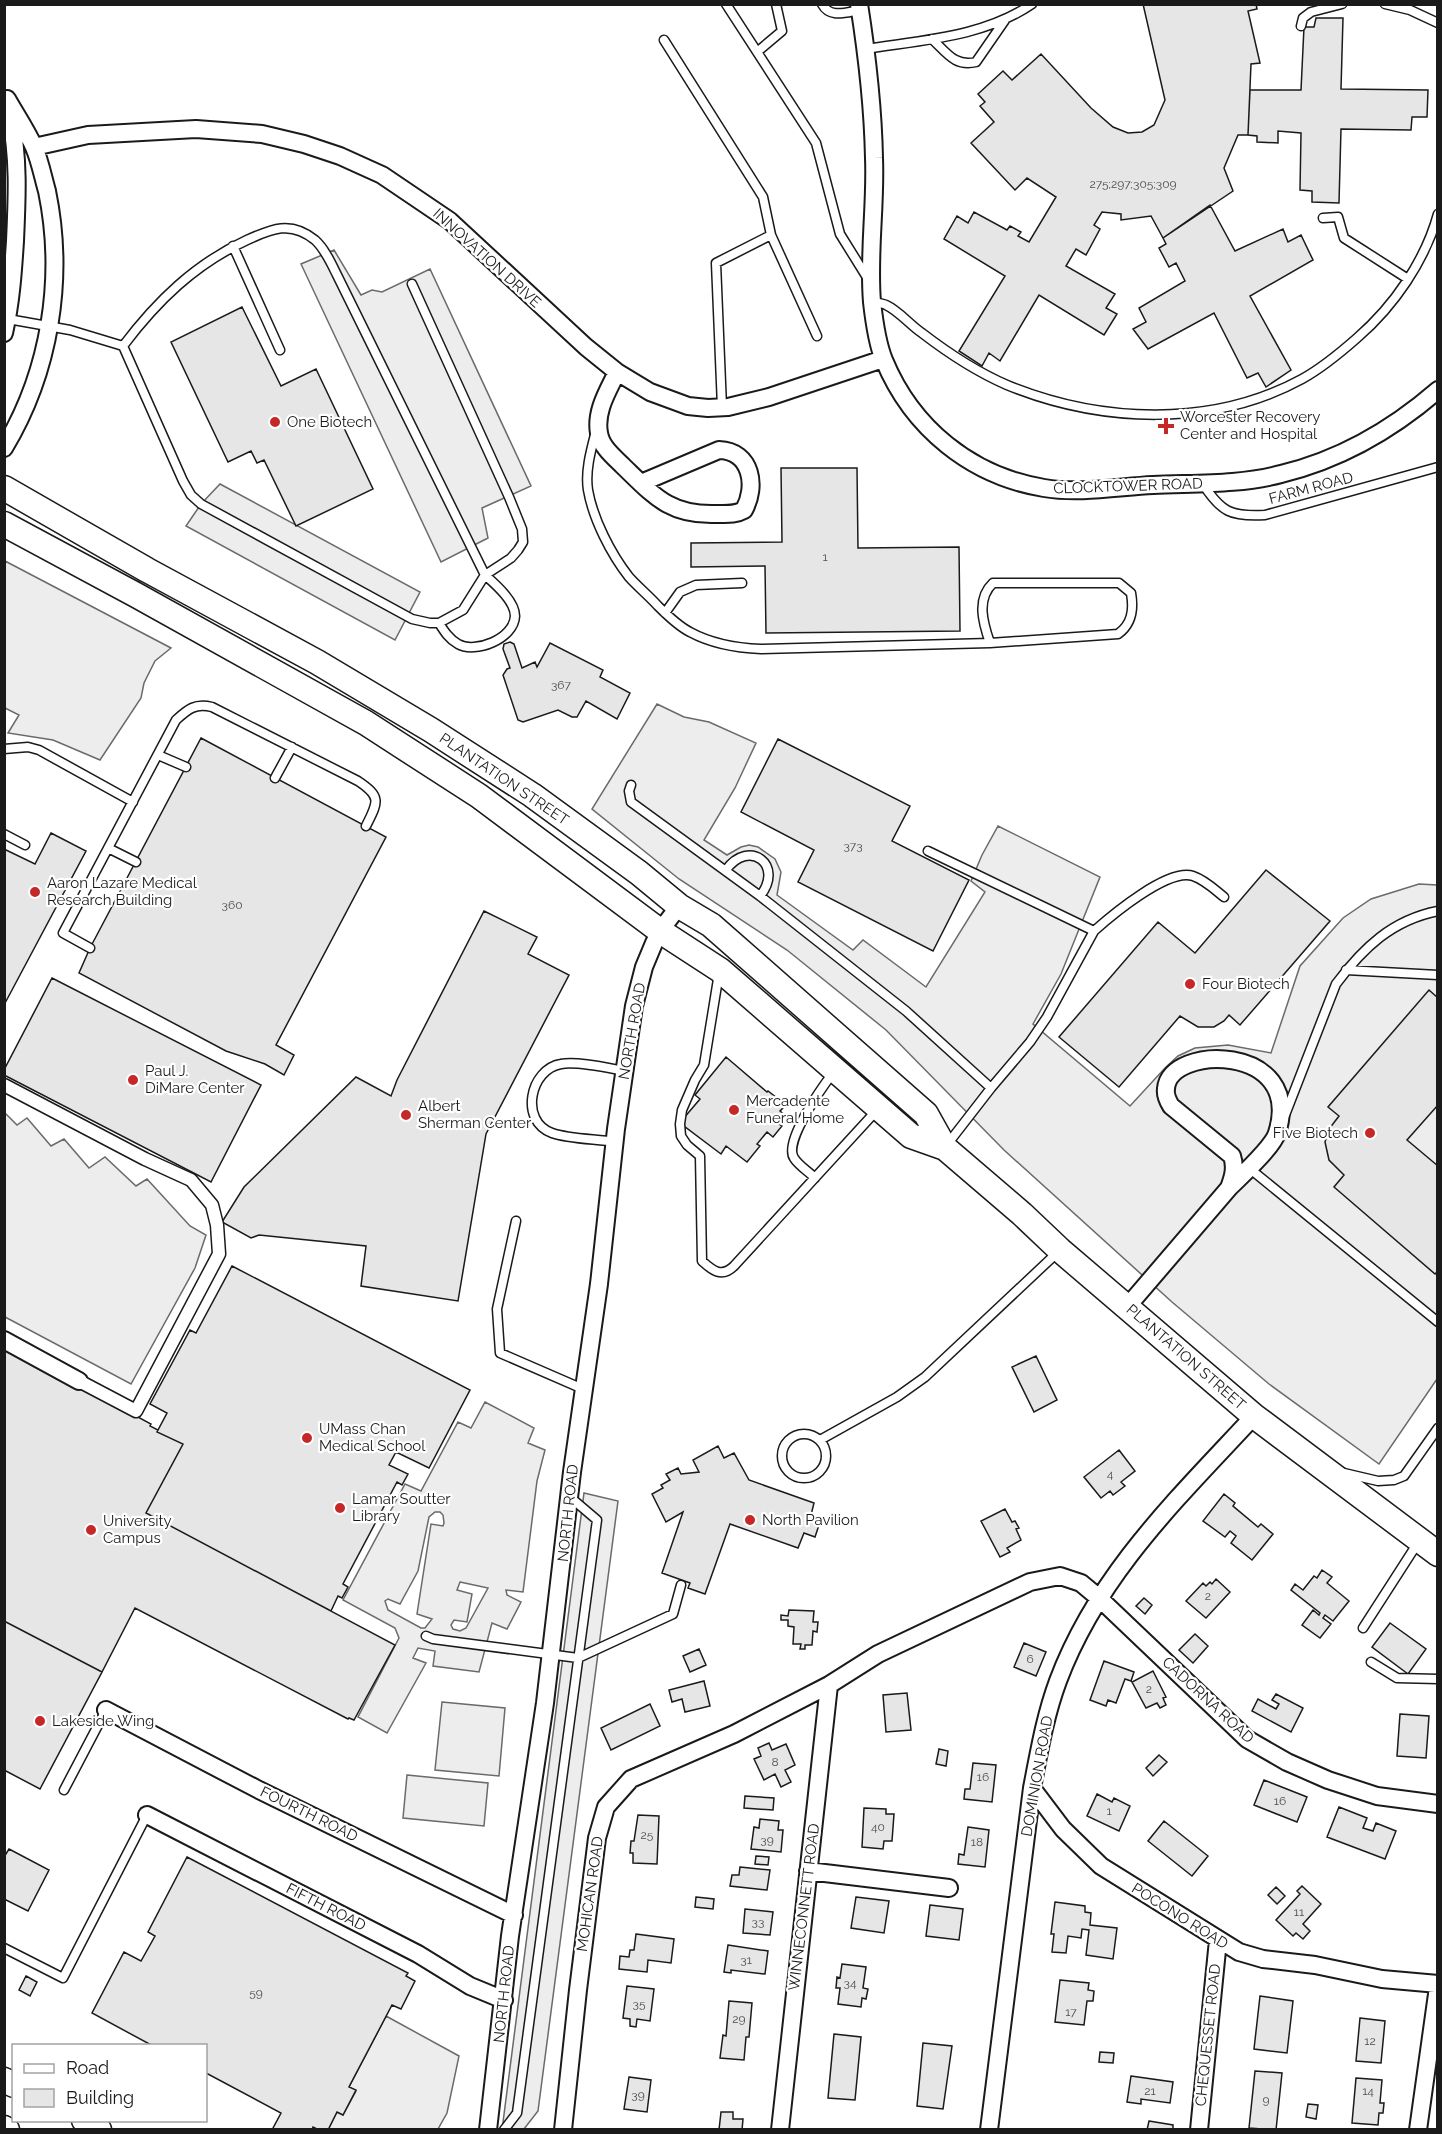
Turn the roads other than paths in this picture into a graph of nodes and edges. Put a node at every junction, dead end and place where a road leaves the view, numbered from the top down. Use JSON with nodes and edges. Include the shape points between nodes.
{"nodes":[{"id":1,"x":726,"y":4,"type":"edge"},
{"id":2,"x":776,"y":4,"type":"edge"},
{"id":3,"x":822,"y":4,"type":"edge"},
{"id":4,"x":1032,"y":4,"type":"edge"},
{"id":5,"x":1342,"y":4,"type":"edge"},
{"id":6,"x":1385,"y":4,"type":"edge"},
{"id":7,"x":860,"y":7,"type":"edge"},
{"id":8,"x":1005,"y":20,"type":"junction"},
{"id":9,"x":1437,"y":23,"type":"edge"},
{"id":10,"x":1301,"y":26,"type":"dead end"},
{"id":11,"x":932,"y":39,"type":"junction"},
{"id":12,"x":664,"y":40,"type":"dead end"},
{"id":13,"x":866,"y":49,"type":"junction"},
{"id":14,"x":757,"y":52,"type":"junction"},
{"id":15,"x":6,"y":97,"type":"edge"},
{"id":16,"x":34,"y":147,"type":"junction"},
{"id":17,"x":1437,"y":214,"type":"edge"},
{"id":18,"x":1323,"y":218,"type":"dead end"},
{"id":19,"x":771,"y":235,"type":"junction"},
{"id":20,"x":233,"y":246,"type":"junction"},
{"id":21,"x":1407,"y":279,"type":"junction"},
{"id":22,"x":412,"y":284,"type":"dead end"},
{"id":23,"x":872,"y":284,"type":"junction"},
{"id":24,"x":872,"y":302,"type":"junction"},
{"id":25,"x":6,"y":326,"type":"edge"},
{"id":26,"x":50,"y":326,"type":"junction"},
{"id":27,"x":817,"y":336,"type":"dead end"},
{"id":28,"x":123,"y":346,"type":"junction"},
{"id":29,"x":280,"y":350,"type":"dead end"},
{"id":30,"x":883,"y":359,"type":"junction"},
{"id":31,"x":617,"y":372,"type":"junction"},
{"id":32,"x":1437,"y":390,"type":"edge"},
{"id":33,"x":722,"y":407,"type":"junction"},
{"id":34,"x":599,"y":416,"type":"junction"},
{"id":35,"x":4,"y":448,"type":"edge"},
{"id":36,"x":1437,"y":467,"type":"edge"},
{"id":37,"x":641,"y":483,"type":"junction"},
{"id":38,"x":1203,"y":483,"type":"junction"},
{"id":39,"x":4,"y":488,"type":"edge"},
{"id":40,"x":4,"y":524,"type":"edge"},
{"id":41,"x":485,"y":575,"type":"junction"},
{"id":42,"x":742,"y":584,"type":"dead end"},
{"id":43,"x":665,"y":613,"type":"junction"},
{"id":44,"x":439,"y":623,"type":"junction"},
{"id":45,"x":990,"y":643,"type":"junction"},
{"id":46,"x":291,"y":747,"type":"junction"},
{"id":47,"x":4,"y":749,"type":"edge"},
{"id":48,"x":158,"y":755,"type":"junction"},
{"id":49,"x":186,"y":766,"type":"dead end"},
{"id":50,"x":275,"y":778,"type":"dead end"},
{"id":51,"x":631,"y":785,"type":"dead end"},
{"id":52,"x":134,"y":802,"type":"junction"},
{"id":53,"x":366,"y":826,"type":"dead end"},
{"id":54,"x":4,"y":834,"type":"edge"},
{"id":55,"x":25,"y":845,"type":"dead end"},
{"id":56,"x":108,"y":848,"type":"junction"},
{"id":57,"x":928,"y":851,"type":"dead end"},
{"id":58,"x":136,"y":862,"type":"dead end"},
{"id":59,"x":726,"y":870,"type":"junction"},
{"id":60,"x":760,"y":896,"type":"junction"},
{"id":61,"x":1224,"y":897,"type":"dead end"},
{"id":62,"x":678,"y":906,"type":"junction"},
{"id":63,"x":1437,"y":911,"type":"edge"},
{"id":64,"x":660,"y":931,"type":"junction"},
{"id":65,"x":1094,"y":931,"type":"junction"},
{"id":66,"x":90,"y":948,"type":"dead end"},
{"id":67,"x":720,"y":970,"type":"junction"},
{"id":68,"x":1346,"y":970,"type":"junction"},
{"id":69,"x":1437,"y":975,"type":"edge"},
{"id":70,"x":836,"y":1070,"type":"junction"},
{"id":71,"x":625,"y":1071,"type":"junction"},
{"id":72,"x":4,"y":1085,"type":"edge"},
{"id":73,"x":991,"y":1088,"type":"junction"},
{"id":74,"x":879,"y":1108,"type":"junction"},
{"id":75,"x":1277,"y":1134,"type":"junction"},
{"id":76,"x":615,"y":1142,"type":"junction"},
{"id":77,"x":945,"y":1148,"type":"junction"},
{"id":78,"x":1249,"y":1168,"type":"junction"},
{"id":79,"x":815,"y":1178,"type":"junction"},
{"id":80,"x":1229,"y":1188,"type":"junction"},
{"id":81,"x":516,"y":1221,"type":"dead end"},
{"id":82,"x":1060,"y":1250,"type":"junction"},
{"id":83,"x":1127,"y":1307,"type":"junction"},
{"id":84,"x":1437,"y":1322,"type":"edge"},
{"id":85,"x":4,"y":1340,"type":"edge"},
{"id":86,"x":79,"y":1381,"type":"joint"},
{"id":87,"x":583,"y":1389,"type":"junction"},
{"id":88,"x":1254,"y":1416,"type":"junction"},
{"id":89,"x":1437,"y":1428,"type":"edge"},
{"id":90,"x":820,"y":1440,"type":"junction"},
{"id":91,"x":1324,"y":1469,"type":"junction"},
{"id":92,"x":570,"y":1497,"type":"junction"},
{"id":93,"x":1428,"y":1547,"type":"edge"},
{"id":94,"x":681,"y":1585,"type":"dead end"},
{"id":95,"x":1099,"y":1598,"type":"junction"},
{"id":96,"x":1363,"y":1628,"type":"dead end"},
{"id":97,"x":426,"y":1635,"type":"dead end"},
{"id":98,"x":551,"y":1656,"type":"junction"},
{"id":99,"x":578,"y":1658,"type":"junction"},
{"id":100,"x":1371,"y":1662,"type":"dead end"},
{"id":101,"x":1437,"y":1679,"type":"edge"},
{"id":102,"x":829,"y":1685,"type":"junction"},
{"id":103,"x":106,"y":1710,"type":"joint"},
{"id":104,"x":1032,"y":1788,"type":"junction"},
{"id":105,"x":64,"y":1790,"type":"dead end"},
{"id":106,"x":1437,"y":1804,"type":"edge"},
{"id":107,"x":147,"y":1815,"type":"joint"},
{"id":108,"x":808,"y":1871,"type":"junction"},
{"id":109,"x":949,"y":1888,"type":"dead end"},
{"id":110,"x":514,"y":1915,"type":"junction"},
{"id":111,"x":1218,"y":1940,"type":"junction"},
{"id":112,"x":4,"y":1947,"type":"edge"},
{"id":113,"x":1437,"y":1986,"type":"edge"},
{"id":114,"x":504,"y":2000,"type":"junction"},
{"id":115,"x":86,"y":2122,"type":"edge"},
{"id":116,"x":99,"y":2130,"type":"edge"},
{"id":117,"x":488,"y":2130,"type":"edge"},
{"id":118,"x":504,"y":2130,"type":"edge"},
{"id":119,"x":563,"y":2130,"type":"edge"},
{"id":120,"x":780,"y":2130,"type":"edge"},
{"id":121,"x":989,"y":2130,"type":"edge"},
{"id":122,"x":1198,"y":2130,"type":"edge"},
{"id":123,"x":1418,"y":2130,"type":"edge"}],
"edges":[{"from":1,"to":14,"type":"lane"},
{"from":2,"to":14,"type":"lane","via":[[782,31]]},
{"from":3,"to":7,"type":"lane","via":[[832,14]]},
{"from":4,"to":8,"type":"lane"},
{"from":5,"to":10,"type":"lane","via":[[1311,12],[1303,18]]},
{"from":6,"to":9,"type":"lane"},
{"from":7,"to":13,"type":"street","name":"CLOCKTOWER ROAD"},
{"from":8,"to":11,"type":"lane"},
{"from":8,"to":11,"type":"lane","via":[[976,62],[954,60]]},
{"from":11,"to":13,"type":"lane"},
{"from":12,"to":19,"type":"lane","via":[[763,197]]},
{"from":13,"to":23,"type":"street","name":"CLOCKTOWER ROAD","via":[[874,122]]},
{"from":14,"to":23,"type":"lane","via":[[816,143],[840,234]]},
{"from":15,"to":16,"type":"street"},
{"from":15,"to":25,"type":"street","via":[[15,135],[18,180],[13,282]]},
{"from":16,"to":26,"type":"street","via":[[53,232]]},
{"from":16,"to":31,"type":"street","name":"INNOVATION DRIVE","via":[[88,135],[195,129],[262,134],[340,156],[382,175],[450,221]]},
{"from":17,"to":21,"type":"lane"},
{"from":18,"to":21,"type":"lane","via":[[1338,217],[1344,238]]},
{"from":19,"to":27,"type":"lane"},
{"from":19,"to":33,"type":"lane","via":[[716,263]]},
{"from":20,"to":28,"type":"lane","via":[[181,281],[142,320]]},
{"from":20,"to":29,"type":"lane"},
{"from":20,"to":41,"type":"lane","via":[[285,227],[306,234],[325,252]]},
{"from":21,"to":24,"type":"lane","via":[[1368,329],[1302,379],[1221,409],[1150,416],[1084,408],[1004,383],[964,362],[886,305]]},
{"from":22,"to":41,"type":"lane","via":[[522,529],[523,542],[518,550]]},
{"from":23,"to":24,"type":"street","name":"CLOCKTOWER ROAD"},
{"from":24,"to":30,"type":"street","name":"CLOCKTOWER ROAD"},
{"from":25,"to":26,"type":"lane"},
{"from":26,"to":28,"type":"lane"},
{"from":26,"to":35,"type":"street","via":[[30,393]]},
{"from":28,"to":44,"type":"lane","via":[[183,481],[201,504],[412,619]]},
{"from":30,"to":33,"type":"street","name":"INNOVATION DRIVE","via":[[769,397]]},
{"from":30,"to":38,"type":"street","name":"CLOCKTOWER ROAD","via":[[901,393],[928,428],[961,456],[993,474],[1062,489]]},
{"from":31,"to":33,"type":"street","name":"INNOVATION DRIVE","via":[[669,400],[688,406]]},
{"from":31,"to":34,"type":"street"},
{"from":32,"to":38,"type":"street","name":"CLOCKTOWER ROAD","via":[[1370,439],[1333,456],[1281,474]]},
{"from":34,"to":37,"type":"street","via":[[601,440]]},
{"from":34,"to":43,"type":"lane","via":[[588,466],[588,489],[598,521],[629,576]]},
{"from":36,"to":38,"type":"lane","name":"FARM ROAD","via":[[1265,515],[1227,512]]},
{"from":37,"to":37,"type":"street","via":[[668,506],[701,515],[737,514],[744,510],[751,488],[748,469],[740,458],[719,450]]},
{"from":39,"to":62,"type":"main road","name":"PLANTATION STREET","via":[[431,730],[532,795]]},
{"from":40,"to":64,"type":"main road","name":"PLANTATION STREET","via":[[377,729],[500,810]]},
{"from":41,"to":44,"type":"lane","via":[[463,610]]},
{"from":41,"to":44,"type":"lane","via":[[512,606],[515,616],[506,634],[473,647],[460,645]]},
{"from":42,"to":43,"type":"lane","via":[[696,585],[680,592]]},
{"from":43,"to":45,"type":"lane","via":[[689,632],[737,648]]},
{"from":45,"to":45,"type":"lane","via":[[1118,634],[1128,627],[1131,593],[1119,583],[993,583],[986,590],[982,612]]},
{"from":46,"to":48,"type":"lane","via":[[212,707],[197,705],[176,720]]},
{"from":46,"to":50,"type":"lane"},
{"from":46,"to":53,"type":"lane","via":[[370,789],[377,802]]},
{"from":47,"to":52,"type":"lane","via":[[39,750]]},
{"from":48,"to":49,"type":"lane"},
{"from":48,"to":52,"type":"lane"},
{"from":51,"to":59,"type":"lane","via":[[631,801]]},
{"from":52,"to":56,"type":"lane"},
{"from":54,"to":55,"type":"lane"},
{"from":56,"to":58,"type":"lane"},
{"from":56,"to":66,"type":"lane","via":[[63,933]]},
{"from":57,"to":65,"type":"lane"},
{"from":59,"to":60,"type":"lane"},
{"from":59,"to":60,"type":"lane","via":[[738,857],[751,855],[765,862],[769,878]]},
{"from":60,"to":73,"type":"lane","via":[[906,1011]]},
{"from":61,"to":65,"type":"lane","via":[[1204,882],[1183,875],[1162,882]]},
{"from":62,"to":64,"type":"street","name":"NORTH ROAD"},
{"from":62,"to":77,"type":"main road","name":"PLANTATION STREET","via":[[711,925],[926,1114]]},
{"from":63,"to":68,"type":"lane","via":[[1417,915],[1388,931]]},
{"from":64,"to":67,"type":"main road","name":"PLANTATION STREET"},
{"from":64,"to":71,"type":"street","name":"NORTH ROAD","via":[[644,967],[634,1006]]},
{"from":65,"to":73,"type":"lane","via":[[1047,1017]]},
{"from":67,"to":70,"type":"main road","name":"PLANTATION STREET"},
{"from":67,"to":79,"type":"lane","via":[[704,1065],[682,1110],[680,1125],[681,1136],[700,1156],[702,1261],[716,1273],[729,1271]]},
{"from":68,"to":69,"type":"lane"},
{"from":68,"to":75,"type":"lane","via":[[1336,984]]},
{"from":70,"to":74,"type":"main road","name":"PLANTATION STREET"},
{"from":70,"to":79,"type":"lane","via":[[815,1098],[794,1145],[794,1158]]},
{"from":71,"to":76,"type":"street","name":"NORTH ROAD"},
{"from":71,"to":76,"type":"lane","via":[[562,1064],[547,1069],[537,1079],[532,1096],[532,1113],[551,1132]]},
{"from":72,"to":86,"type":"street","via":[[191,1180],[212,1204],[219,1254],[135,1411]]},
{"from":73,"to":77,"type":"lane"},
{"from":74,"to":77,"type":"main road","name":"PLANTATION STREET","via":[[911,1136]]},
{"from":74,"to":79,"type":"lane"},
{"from":75,"to":78,"type":"street"},
{"from":75,"to":80,"type":"street","via":[[1280,1102],[1273,1082],[1260,1070],[1232,1059],[1201,1060],[1180,1067],[1171,1075],[1165,1091],[1171,1106],[1232,1156],[1234,1172]]},
{"from":76,"to":87,"type":"street","name":"NORTH ROAD"},
{"from":77,"to":82,"type":"main road","name":"PLANTATION STREET"},
{"from":78,"to":80,"type":"street"},
{"from":78,"to":84,"type":"lane"},
{"from":80,"to":83,"type":"street"},
{"from":81,"to":87,"type":"lane","via":[[497,1309],[500,1353]]},
{"from":82,"to":83,"type":"main road","name":"PLANTATION STREET"},
{"from":82,"to":90,"type":"lane","via":[[926,1377]]},
{"from":83,"to":88,"type":"main road","name":"PLANTATION STREET"},
{"from":85,"to":86,"type":"street"},
{"from":87,"to":92,"type":"street","name":"NORTH ROAD"},
{"from":88,"to":91,"type":"main road","name":"PLANTATION STREET"},
{"from":88,"to":95,"type":"street","name":"DOMINION ROAD","via":[[1135,1547]]},
{"from":89,"to":91,"type":"lane","via":[[1404,1476],[1394,1480],[1378,1481]]},
{"from":90,"to":90,"type":"lane","via":[[808,1433],[794,1435],[781,1455],[785,1468],[806,1478],[819,1472],[826,1459]]},
{"from":91,"to":93,"type":"main road","name":"PLANTATION STREET"},
{"from":92,"to":98,"type":"street","name":"NORTH ROAD"},
{"from":92,"to":99,"type":"lane","via":[[597,1520]]},
{"from":93,"to":96,"type":"lane"},
{"from":94,"to":99,"type":"lane","via":[[673,1614]]},
{"from":95,"to":102,"type":"street","name":"CADORNA ROAD","via":[[1081,1583],[1060,1576],[1030,1582],[878,1654]]},
{"from":95,"to":104,"type":"street","name":"DOMINION ROAD","via":[[1058,1681]]},
{"from":95,"to":106,"type":"street","name":"CADORNA ROAD","via":[[1247,1739],[1329,1780],[1377,1796]]},
{"from":97,"to":98,"type":"lane"},
{"from":98,"to":99,"type":"lane"},
{"from":98,"to":110,"type":"street","name":"NORTH ROAD"},
{"from":99,"to":118,"type":"lane","via":[[517,2113]]},
{"from":100,"to":101,"type":"lane","via":[[1397,1678]]},
{"from":102,"to":108,"type":"street","name":"WINNECONNETT ROAD"},
{"from":102,"to":119,"type":"street","name":"MOHICAN ROAD","via":[[734,1734],[631,1779],[606,1807],[597,1838]]},
{"from":103,"to":105,"type":"lane"},
{"from":103,"to":110,"type":"street","name":"FOURTH ROAD"},
{"from":104,"to":111,"type":"street","name":"POCONO ROAD","via":[[1063,1829],[1101,1866]]},
{"from":104,"to":121,"type":"street","name":"DOMINION ROAD"},
{"from":107,"to":112,"type":"lane","via":[[63,1978]]},
{"from":107,"to":114,"type":"street","name":"FIFTH ROAD","via":[[418,1954],[470,1986]]},
{"from":108,"to":109,"type":"street"},
{"from":108,"to":120,"type":"street","name":"WINNECONNETT ROAD"},
{"from":110,"to":114,"type":"street","name":"NORTH ROAD"},
{"from":111,"to":113,"type":"street","name":"POCONO ROAD","via":[[1263,1959]]},
{"from":111,"to":122,"type":"street","name":"CHEQUESSET ROAD"},
{"from":113,"to":123,"type":"street"},
{"from":114,"to":117,"type":"street","name":"NORTH ROAD"},
{"from":115,"to":116,"type":"main road"}]}
